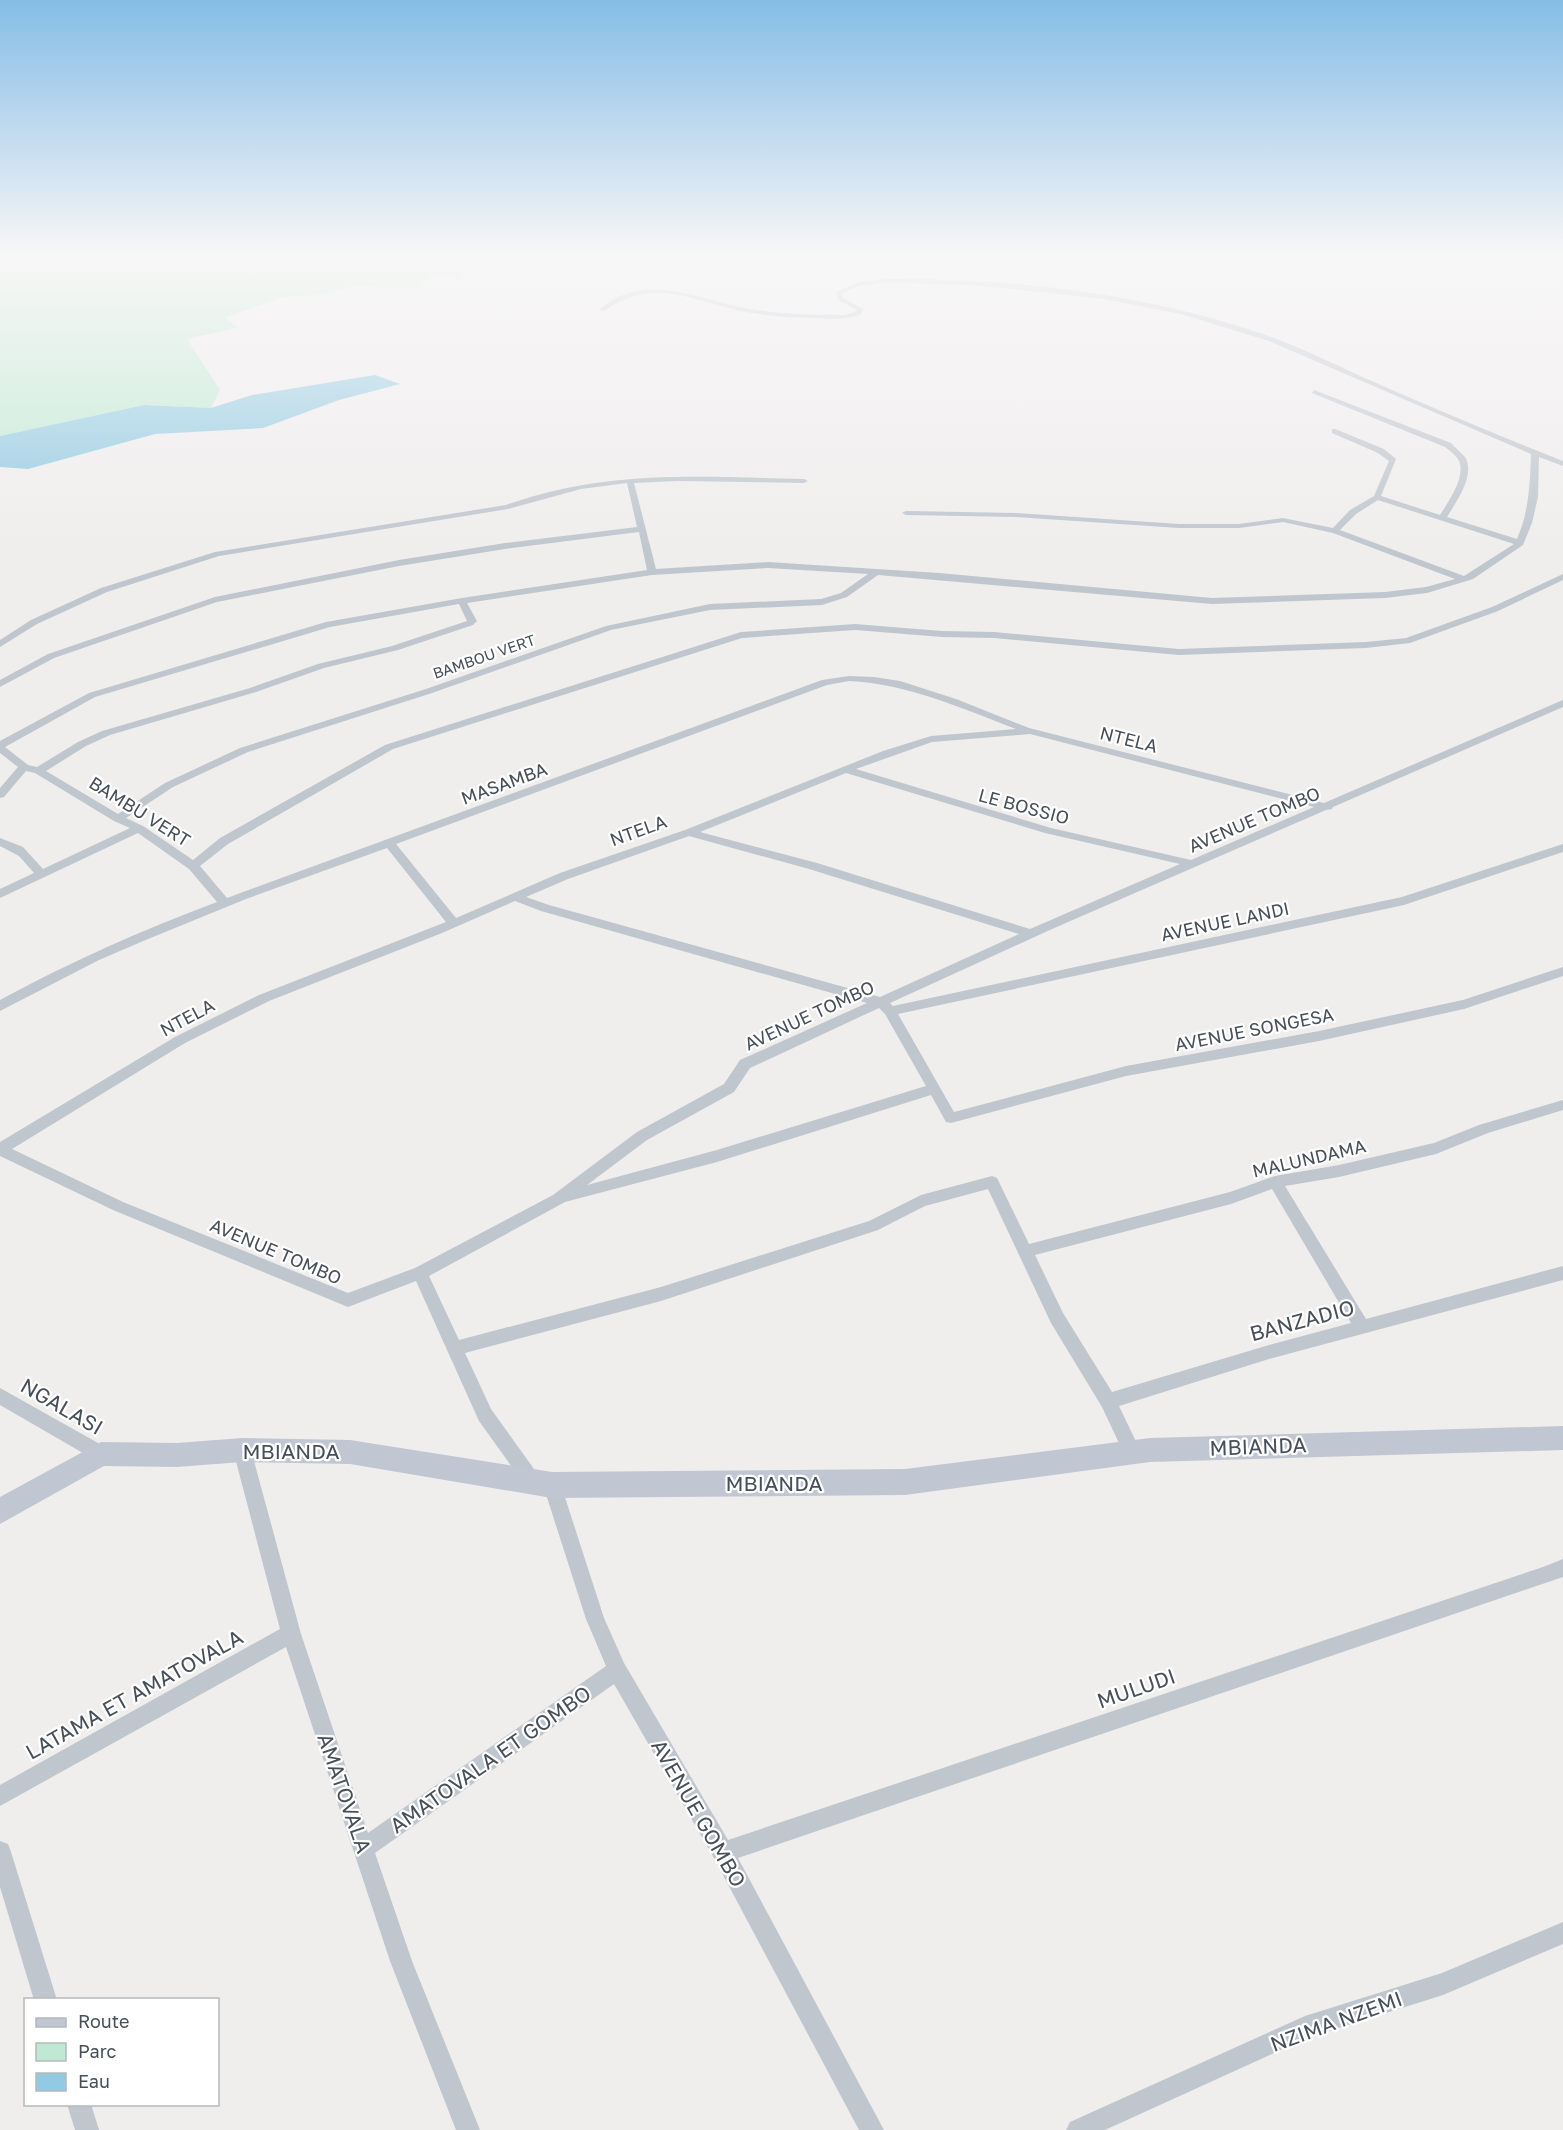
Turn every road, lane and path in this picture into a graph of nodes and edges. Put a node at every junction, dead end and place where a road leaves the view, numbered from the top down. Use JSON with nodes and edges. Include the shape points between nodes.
{"nodes":[{"id":1,"x":1313,"y":357,"type":"edge"},
{"id":2,"x":1314,"y":392,"type":"dead end"},
{"id":3,"x":1335,"y":431,"type":"dead end"},
{"id":4,"x":1535,"y":452,"type":"junction"},
{"id":5,"x":1563,"y":464,"type":"edge"},
{"id":6,"x":630,"y":481,"type":"junction"},
{"id":7,"x":804,"y":481,"type":"dead end"},
{"id":8,"x":1377,"y":497,"type":"junction"},
{"id":9,"x":906,"y":513,"type":"dead end"},
{"id":10,"x":1443,"y":517,"type":"junction"},
{"id":11,"x":642,"y":529,"type":"junction"},
{"id":12,"x":1335,"y":531,"type":"junction"},
{"id":13,"x":1520,"y":543,"type":"junction"},
{"id":14,"x":652,"y":572,"type":"junction"},
{"id":15,"x":874,"y":573,"type":"junction"},
{"id":16,"x":1563,"y":577,"type":"edge"},
{"id":17,"x":1463,"y":579,"type":"junction"},
{"id":18,"x":462,"y":601,"type":"junction"},
{"id":19,"x":0,"y":644,"type":"edge"},
{"id":20,"x":0,"y":684,"type":"edge"},
{"id":21,"x":1563,"y":703,"type":"edge"},
{"id":22,"x":1030,"y":731,"type":"junction"},
{"id":23,"x":0,"y":747,"type":"edge"},
{"id":24,"x":24,"y":767,"type":"junction"},
{"id":25,"x":847,"y":770,"type":"junction"},
{"id":26,"x":39,"y":771,"type":"junction"},
{"id":27,"x":0,"y":795,"type":"edge"},
{"id":28,"x":1328,"y":807,"type":"junction"},
{"id":29,"x":118,"y":819,"type":"junction"},
{"id":30,"x":138,"y":828,"type":"junction"},
{"id":31,"x":688,"y":832,"type":"junction"},
{"id":32,"x":0,"y":842,"type":"edge"},
{"id":33,"x":389,"y":843,"type":"junction"},
{"id":34,"x":1563,"y":848,"type":"edge"},
{"id":35,"x":1194,"y":864,"type":"junction"},
{"id":36,"x":193,"y":866,"type":"junction"},
{"id":37,"x":40,"y":874,"type":"junction"},
{"id":38,"x":0,"y":894,"type":"edge"},
{"id":39,"x":515,"y":897,"type":"junction"},
{"id":40,"x":224,"y":902,"type":"junction"},
{"id":41,"x":454,"y":923,"type":"junction"},
{"id":42,"x":1032,"y":934,"type":"junction"},
{"id":43,"x":1563,"y":971,"type":"edge"},
{"id":44,"x":0,"y":1006,"type":"edge"},
{"id":45,"x":885,"y":1007,"type":"junction"},
{"id":46,"x":933,"y":1089,"type":"junction"},
{"id":47,"x":1563,"y":1105,"type":"edge"},
{"id":48,"x":0,"y":1150,"type":"edge"},
{"id":49,"x":1275,"y":1182,"type":"junction"},
{"id":50,"x":558,"y":1199,"type":"junction"},
{"id":51,"x":1026,"y":1251,"type":"junction"},
{"id":52,"x":420,"y":1273,"type":"junction"},
{"id":53,"x":1563,"y":1273,"type":"edge"},
{"id":54,"x":1362,"y":1327,"type":"junction"},
{"id":55,"x":453,"y":1349,"type":"junction"},
{"id":56,"x":0,"y":1396,"type":"edge"},
{"id":57,"x":1108,"y":1401,"type":"junction"},
{"id":58,"x":1563,"y":1438,"type":"edge"},
{"id":59,"x":242,"y":1450,"type":"junction"},
{"id":60,"x":1132,"y":1452,"type":"junction"},
{"id":61,"x":101,"y":1454,"type":"junction"},
{"id":62,"x":543,"y":1484,"type":"junction"},
{"id":63,"x":0,"y":1511,"type":"edge"},
{"id":64,"x":1563,"y":1568,"type":"edge"},
{"id":65,"x":291,"y":1634,"type":"junction"},
{"id":66,"x":617,"y":1670,"type":"junction"},
{"id":67,"x":0,"y":1796,"type":"edge"},
{"id":68,"x":363,"y":1849,"type":"junction"},
{"id":69,"x":0,"y":1852,"type":"edge"},
{"id":70,"x":723,"y":1852,"type":"junction"},
{"id":71,"x":1563,"y":1933,"type":"edge"},
{"id":72,"x":45,"y":1998,"type":"edge"},
{"id":73,"x":80,"y":2106,"type":"edge"},
{"id":74,"x":87,"y":2130,"type":"edge"},
{"id":75,"x":468,"y":2130,"type":"edge"},
{"id":76,"x":872,"y":2130,"type":"edge"},
{"id":77,"x":1078,"y":2130,"type":"edge"}],
"edges":[{"from":1,"to":4,"type":"street"},
{"from":2,"to":10,"type":"street","via":[[1448,445],[1462,458],[1462,479]]},
{"from":3,"to":8,"type":"street","via":[[1393,460]]},
{"from":4,"to":5,"type":"street"},
{"from":4,"to":13,"type":"street","via":[[1534,497]]},
{"from":6,"to":7,"type":"street"},
{"from":6,"to":11,"type":"street"},
{"from":6,"to":19,"type":"street","via":[[552,492],[472,514],[218,554],[104,590],[34,622]]},
{"from":8,"to":10,"type":"street"},
{"from":8,"to":12,"type":"street","via":[[1353,512]]},
{"from":9,"to":12,"type":"street","via":[[1016,515],[1179,526],[1239,526],[1283,520]]},
{"from":10,"to":13,"type":"street"},
{"from":11,"to":14,"type":"street"},
{"from":11,"to":20,"type":"street","via":[[399,563],[226,598],[60,653]]},
{"from":12,"to":17,"type":"street"},
{"from":13,"to":17,"type":"street"},
{"from":14,"to":15,"type":"street","via":[[757,565]]},
{"from":14,"to":18,"type":"street"},
{"from":15,"to":17,"type":"street","via":[[1212,601],[1385,595],[1427,590]]},
{"from":15,"to":29,"type":"street","name":"BAMBOU VERT","via":[[844,595],[822,602],[710,607],[609,628],[244,750],[168,785]]},
{"from":16,"to":36,"type":"street","via":[[1496,609],[1407,641],[1366,645],[1179,652],[855,627],[741,635],[389,747],[224,841]]},
{"from":18,"to":23,"type":"street","via":[[329,624],[125,685],[92,696]]},
{"from":18,"to":26,"type":"street","via":[[470,623],[105,733]]},
{"from":21,"to":28,"type":"street","name":"AVENUE TOMBO"},
{"from":22,"to":25,"type":"street","name":"NTELA","via":[[932,739]]},
{"from":22,"to":28,"type":"street","name":"NTELA"},
{"from":22,"to":33,"type":"street","name":"MASAMBA","via":[[903,685],[877,678],[842,678]]},
{"from":23,"to":24,"type":"street"},
{"from":24,"to":26,"type":"street","name":"BAMBU VERT"},
{"from":24,"to":27,"type":"street"},
{"from":25,"to":31,"type":"street","name":"NTELA"},
{"from":25,"to":35,"type":"street","name":"LE BOSSIO","via":[[1049,831]]},
{"from":26,"to":29,"type":"street","name":"BAMBU VERT"},
{"from":28,"to":35,"type":"street","name":"AVENUE TOMBO"},
{"from":29,"to":30,"type":"street","name":"BAMBU VERT"},
{"from":30,"to":36,"type":"street","name":"BAMBU VERT"},
{"from":30,"to":37,"type":"street"},
{"from":31,"to":39,"type":"street","name":"NTELA"},
{"from":31,"to":42,"type":"street"},
{"from":32,"to":37,"type":"street","via":[[20,849]]},
{"from":33,"to":40,"type":"street","name":"MASAMBA"},
{"from":33,"to":41,"type":"street"},
{"from":34,"to":45,"type":"street","name":"AVENUE LANDI","via":[[1404,901]]},
{"from":35,"to":42,"type":"street","name":"AVENUE TOMBO"},
{"from":36,"to":40,"type":"street","name":"BAMBU VERT"},
{"from":37,"to":38,"type":"street"},
{"from":39,"to":41,"type":"street","name":"NTELA"},
{"from":39,"to":45,"type":"street"},
{"from":40,"to":44,"type":"street","name":"MASAMBA","via":[[78,964]]},
{"from":41,"to":48,"type":"street","name":"NTELA","via":[[264,998],[180,1040]]},
{"from":42,"to":45,"type":"street","name":"AVENUE TOMBO"},
{"from":43,"to":46,"type":"street","name":"AVENUE SONGESA","via":[[1464,1004],[1319,1036],[1126,1071],[951,1118]]},
{"from":45,"to":46,"type":"street"},
{"from":45,"to":50,"type":"street","name":"AVENUE TOMBO","via":[[745,1064],[729,1088],[642,1136]]},
{"from":46,"to":50,"type":"street","via":[[717,1156]]},
{"from":47,"to":49,"type":"street","name":"MALUNDAMA","via":[[1436,1148]]},
{"from":48,"to":52,"type":"street","name":"AVENUE TOMBO","via":[[117,1206],[348,1300]]},
{"from":49,"to":51,"type":"street","name":"MALUNDAMA","via":[[1231,1198]]},
{"from":49,"to":54,"type":"street"},
{"from":50,"to":52,"type":"street","name":"AVENUE TOMBO"},
{"from":51,"to":55,"type":"street","via":[[992,1182],[921,1201],[873,1226],[661,1294]]},
{"from":51,"to":57,"type":"street","via":[[1057,1318]]},
{"from":52,"to":55,"type":"street","name":"AVENUE GOMBO"},
{"from":53,"to":54,"type":"street","name":"BANZADIO"},
{"from":54,"to":57,"type":"street","name":"BANZADIO"},
{"from":55,"to":62,"type":"street","name":"AVENUE GOMBO","via":[[485,1415]]},
{"from":56,"to":61,"type":"street","name":"NGALASI"},
{"from":57,"to":60,"type":"street"},
{"from":58,"to":60,"type":"street","name":"MBIANDA"},
{"from":59,"to":61,"type":"street","name":"MBIANDA","via":[[177,1455]]},
{"from":59,"to":62,"type":"street","name":"MBIANDA","via":[[350,1452]]},
{"from":59,"to":65,"type":"street","name":"AMATOVALA"},
{"from":60,"to":62,"type":"street","name":"MBIANDA","via":[[905,1482]]},
{"from":61,"to":63,"type":"street"},
{"from":62,"to":66,"type":"street","name":"AVENUE GOMBO"},
{"from":64,"to":70,"type":"street","name":"MULUDI"},
{"from":65,"to":67,"type":"street","name":"LATAMA ET AMATOVALA"},
{"from":65,"to":68,"type":"street","name":"AMATOVALA"},
{"from":66,"to":68,"type":"street","name":"AMATOVALA ET GOMBO"},
{"from":66,"to":70,"type":"street","name":"AVENUE GOMBO"},
{"from":68,"to":75,"type":"street","name":"AMATOVALA","via":[[401,1961]]},
{"from":69,"to":72,"type":"street"},
{"from":70,"to":76,"type":"street","name":"AVENUE GOMBO"},
{"from":71,"to":77,"type":"street","name":"NZIMA NZEMI","via":[[1443,1984],[1305,2027]]},
{"from":73,"to":74,"type":"street"}]}
